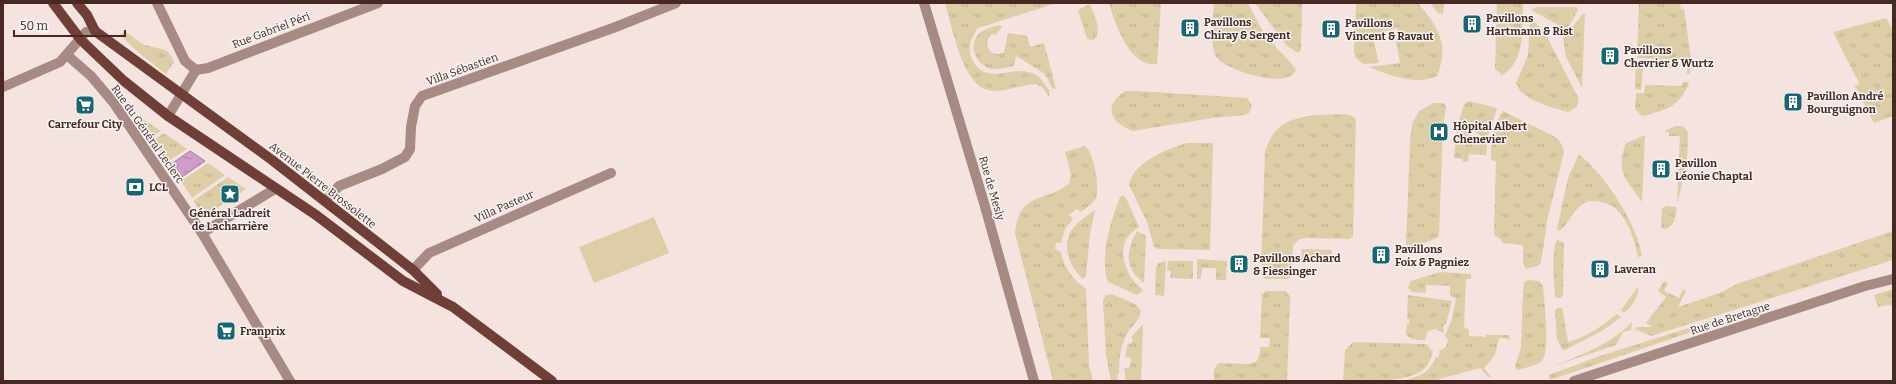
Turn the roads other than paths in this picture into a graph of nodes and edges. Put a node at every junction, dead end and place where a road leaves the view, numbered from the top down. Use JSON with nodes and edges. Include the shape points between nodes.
{"nodes":[{"id":1,"x":53,"y":3,"type":"edge"},
{"id":2,"x":77,"y":3,"type":"edge"},
{"id":3,"x":158,"y":3,"type":"edge"},
{"id":4,"x":378,"y":3,"type":"edge"},
{"id":5,"x":676,"y":3,"type":"edge"},
{"id":6,"x":924,"y":3,"type":"edge"},
{"id":7,"x":95,"y":31,"type":"junction"},
{"id":8,"x":81,"y":40,"type":"junction"},
{"id":9,"x":68,"y":55,"type":"junction"},
{"id":10,"x":196,"y":70,"type":"junction"},
{"id":11,"x":3,"y":87,"type":"edge"},
{"id":12,"x":182,"y":93,"type":"junction"},
{"id":13,"x":168,"y":116,"type":"junction"},
{"id":14,"x":611,"y":173,"type":"dead end"},
{"id":15,"x":275,"y":189,"type":"junction"},
{"id":16,"x":325,"y":201,"type":"junction"},
{"id":17,"x":202,"y":233,"type":"junction"},
{"id":18,"x":413,"y":270,"type":"junction"},
{"id":19,"x":1893,"y":279,"type":"edge"},
{"id":20,"x":444,"y":302,"type":"junction"},
{"id":21,"x":290,"y":381,"type":"edge"},
{"id":22,"x":552,"y":381,"type":"edge"},
{"id":23,"x":1034,"y":381,"type":"edge"},
{"id":24,"x":1574,"y":381,"type":"edge"}],
"edges":[{"from":1,"to":8,"type":"main road","name":"Rue du Général Leclerc"},
{"from":2,"to":7,"type":"main road"},
{"from":3,"to":10,"type":"street","via":[[185,61]]},
{"from":4,"to":10,"type":"street","name":"Rue Gabriel Péri","via":[[208,68]]},
{"from":5,"to":16,"type":"street","name":"Villa Sébastien","via":[[422,96],[415,106],[410,149],[405,157],[339,186]]},
{"from":6,"to":23,"type":"street","name":"Rue de Mesly"},
{"from":7,"to":8,"type":"street","via":[[86,32]]},
{"from":7,"to":12,"type":"main road"},
{"from":8,"to":9,"type":"street"},
{"from":8,"to":13,"type":"main road","name":"Rue du Général Leclerc","via":[[124,81]]},
{"from":9,"to":11,"type":"street","via":[[60,62]]},
{"from":9,"to":17,"type":"street","name":"Rue du Général Leclerc","via":[[91,76],[113,102]]},
{"from":10,"to":12,"type":"street"},
{"from":12,"to":13,"type":"street"},
{"from":12,"to":16,"type":"main road","name":"Avenue Pierre Brossolette"},
{"from":13,"to":15,"type":"main road","name":"Avenue Pierre Brossolette"},
{"from":14,"to":18,"type":"street","name":"Villa Pasteur","via":[[429,253]]},
{"from":15,"to":17,"type":"street"},
{"from":15,"to":20,"type":"main road","name":"Avenue Pierre Brossolette","via":[[316,215],[403,281]]},
{"from":16,"to":18,"type":"main road","name":"Avenue Pierre Brossolette"},
{"from":17,"to":21,"type":"street","name":"Rue du Général Leclerc"},
{"from":18,"to":20,"type":"main road","name":"Avenue Pierre Brossolette"},
{"from":19,"to":24,"type":"street","name":"Rue de Bretagne"},
{"from":20,"to":22,"type":"main road","name":"Avenue Pierre Brossolette"}]}
